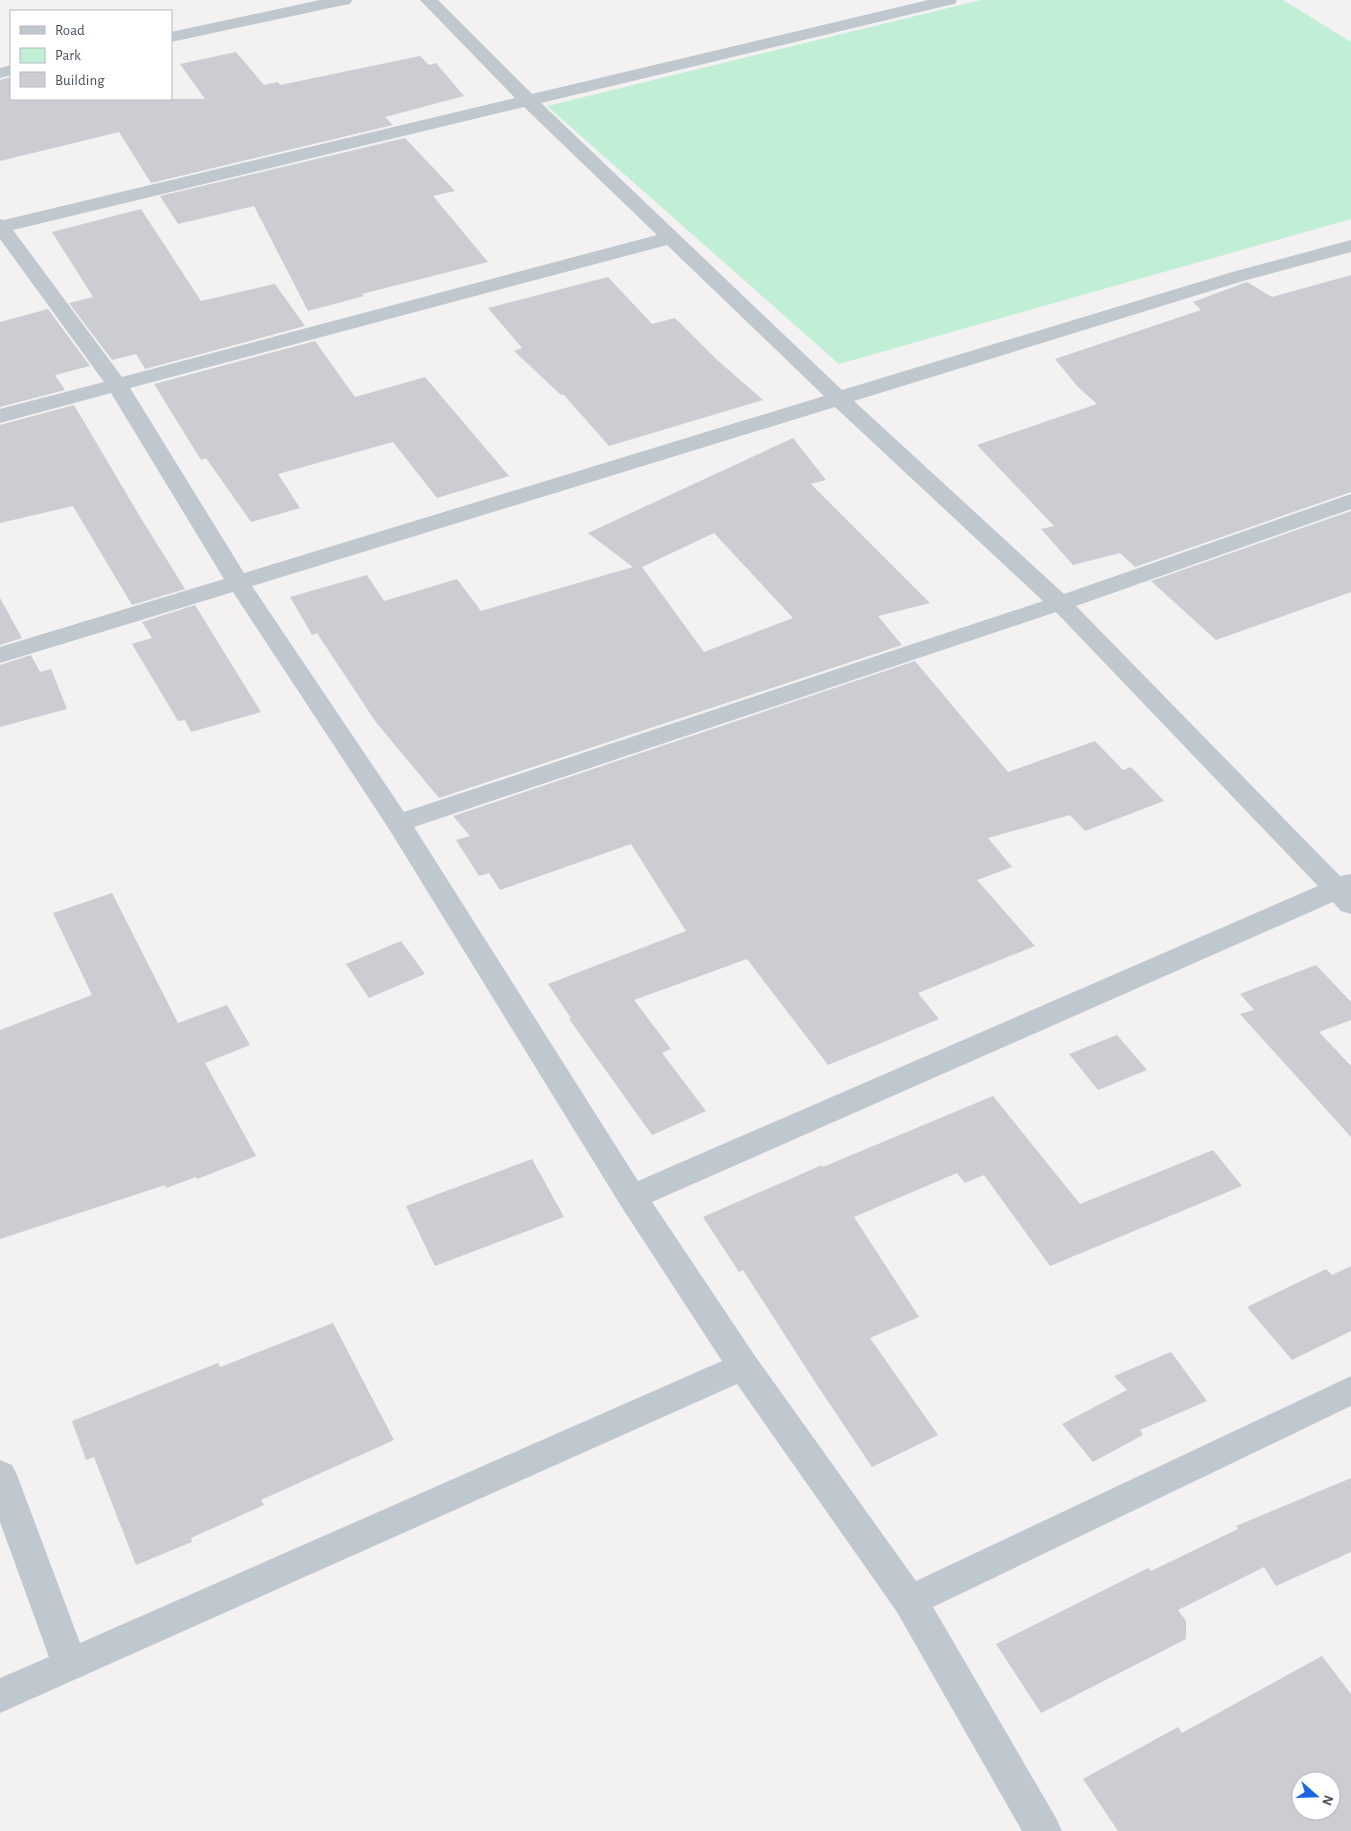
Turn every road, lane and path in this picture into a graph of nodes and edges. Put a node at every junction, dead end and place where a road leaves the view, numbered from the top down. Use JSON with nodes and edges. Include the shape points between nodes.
{"nodes":[{"id":1,"x":344,"y":0,"type":"edge"},
{"id":2,"x":428,"y":0,"type":"edge"},
{"id":3,"x":949,"y":0,"type":"edge"},
{"id":4,"x":172,"y":36,"type":"edge"},
{"id":5,"x":528,"y":101,"type":"junction"},
{"id":6,"x":0,"y":226,"type":"edge"},
{"id":7,"x":670,"y":238,"type":"junction"},
{"id":8,"x":1351,"y":246,"type":"edge"},
{"id":9,"x":117,"y":385,"type":"junction"},
{"id":10,"x":838,"y":398,"type":"junction"},
{"id":11,"x":0,"y":416,"type":"edge"},
{"id":12,"x":1351,"y":501,"type":"edge"},
{"id":13,"x":238,"y":582,"type":"junction"},
{"id":14,"x":1060,"y":603,"type":"junction"},
{"id":15,"x":0,"y":655,"type":"edge"},
{"id":16,"x":398,"y":823,"type":"junction"},
{"id":17,"x":1346,"y":892,"type":"edge"},
{"id":18,"x":632,"y":1197,"type":"junction"},
{"id":19,"x":744,"y":1366,"type":"junction"},
{"id":20,"x":1351,"y":1390,"type":"edge"},
{"id":21,"x":0,"y":1474,"type":"edge"},
{"id":22,"x":910,"y":1601,"type":"junction"},
{"id":23,"x":70,"y":1665,"type":"junction"},
{"id":24,"x":0,"y":1696,"type":"edge"},
{"id":25,"x":1042,"y":1831,"type":"edge"}],
"edges":[{"from":1,"to":4,"type":"street"},
{"from":2,"to":5,"type":"street"},
{"from":3,"to":5,"type":"street"},
{"from":5,"to":6,"type":"street"},
{"from":5,"to":7,"type":"street"},
{"from":6,"to":9,"type":"street"},
{"from":7,"to":9,"type":"street"},
{"from":7,"to":10,"type":"street"},
{"from":8,"to":10,"type":"street","via":[[1236,277]]},
{"from":9,"to":11,"type":"street"},
{"from":9,"to":13,"type":"street"},
{"from":10,"to":13,"type":"street"},
{"from":10,"to":14,"type":"street"},
{"from":12,"to":14,"type":"street"},
{"from":13,"to":15,"type":"street"},
{"from":13,"to":16,"type":"street"},
{"from":14,"to":16,"type":"street"},
{"from":14,"to":17,"type":"street"},
{"from":16,"to":18,"type":"street"},
{"from":17,"to":18,"type":"street"},
{"from":18,"to":19,"type":"street"},
{"from":19,"to":22,"type":"street"},
{"from":19,"to":23,"type":"street"},
{"from":20,"to":22,"type":"street"},
{"from":21,"to":23,"type":"street"},
{"from":22,"to":25,"type":"street"},
{"from":23,"to":24,"type":"street"}]}
